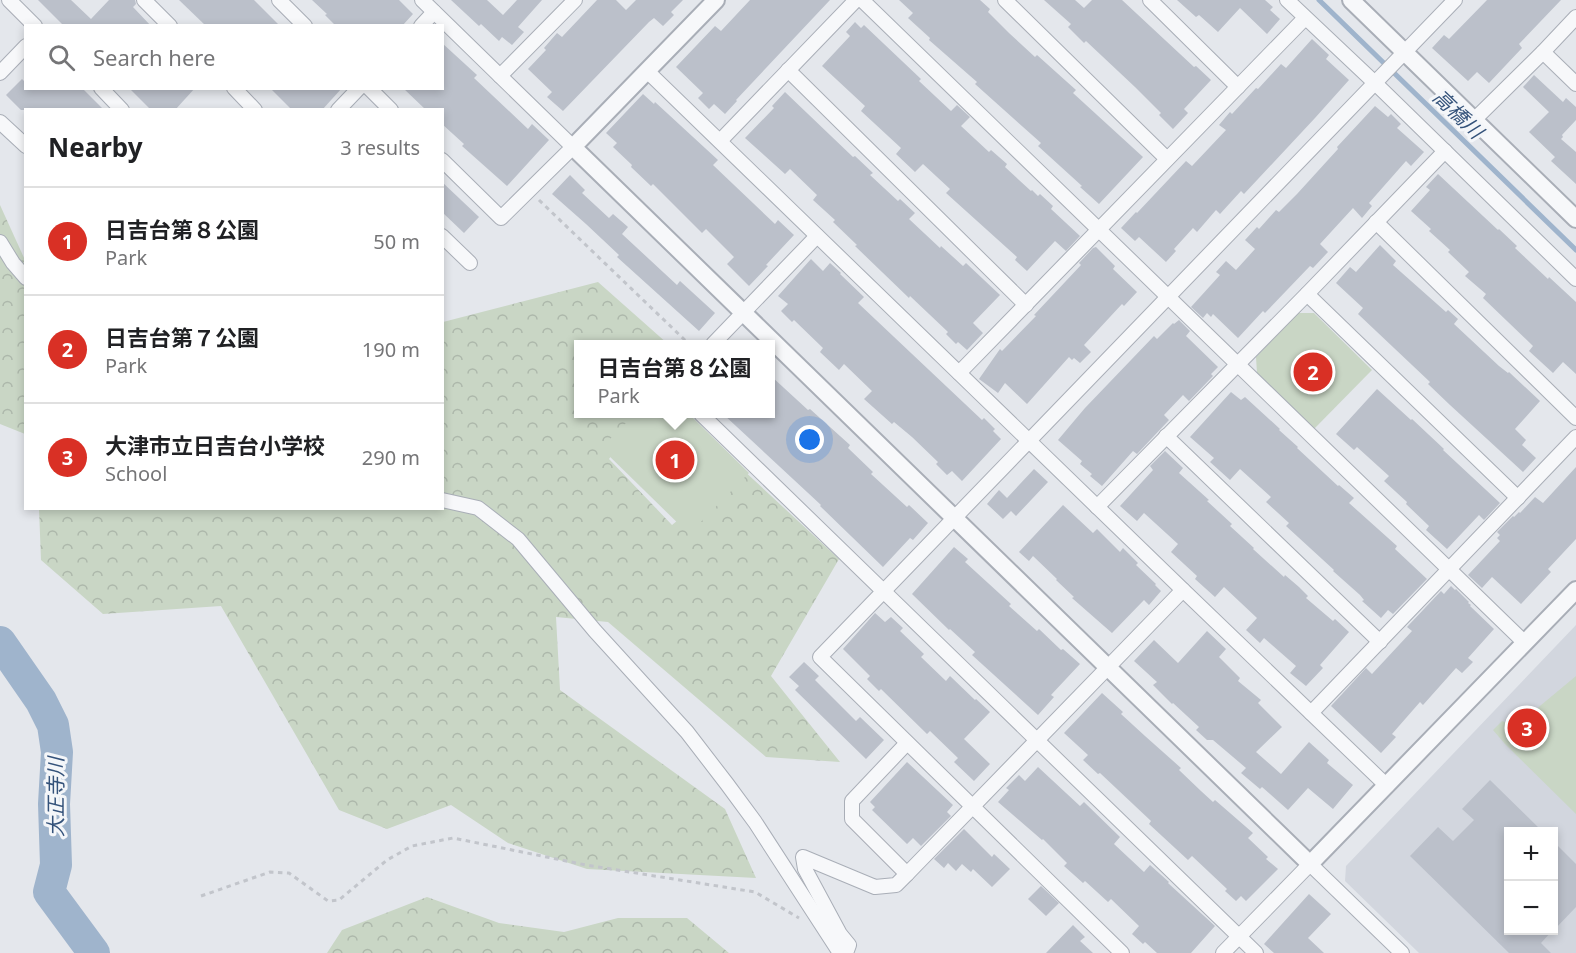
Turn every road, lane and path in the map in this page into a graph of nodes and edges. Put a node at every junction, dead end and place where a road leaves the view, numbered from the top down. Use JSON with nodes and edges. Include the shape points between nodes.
{"nodes":[{"id":1,"x":9,"y":0,"type":"edge"},
{"id":2,"x":144,"y":0,"type":"edge"},
{"id":3,"x":279,"y":0,"type":"edge"},
{"id":4,"x":422,"y":0,"type":"edge"},
{"id":5,"x":574,"y":0,"type":"edge"},
{"id":6,"x":716,"y":0,"type":"edge"},
{"id":7,"x":856,"y":0,"type":"edge"},
{"id":8,"x":862,"y":0,"type":"edge"},
{"id":9,"x":1005,"y":0,"type":"edge"},
{"id":10,"x":1150,"y":0,"type":"edge"},
{"id":11,"x":1287,"y":0,"type":"edge"},
{"id":12,"x":1351,"y":0,"type":"edge"},
{"id":13,"x":1455,"y":0,"type":"edge"},
{"id":14,"x":434,"y":12,"type":"junction"},
{"id":15,"x":1576,"y":17,"type":"edge"},
{"id":16,"x":1305,"y":18,"type":"junction"},
{"id":17,"x":34,"y":24,"type":"edge"},
{"id":18,"x":168,"y":24,"type":"edge"},
{"id":19,"x":303,"y":24,"type":"edge"},
{"id":20,"x":423,"y":24,"type":"edge"},
{"id":21,"x":24,"y":48,"type":"edge"},
{"id":22,"x":1543,"y":52,"type":"junction"},
{"id":23,"x":1400,"y":57,"type":"junction"},
{"id":24,"x":647,"y":70,"type":"junction"},
{"id":25,"x":788,"y":70,"type":"junction"},
{"id":26,"x":0,"y":73,"type":"edge"},
{"id":27,"x":500,"y":76,"type":"junction"},
{"id":28,"x":1380,"y":79,"type":"junction"},
{"id":29,"x":1576,"y":84,"type":"edge"},
{"id":30,"x":1238,"y":87,"type":"junction"},
{"id":31,"x":102,"y":90,"type":"edge"},
{"id":32,"x":236,"y":90,"type":"edge"},
{"id":33,"x":357,"y":90,"type":"edge"},
{"id":34,"x":371,"y":90,"type":"edge"},
{"id":35,"x":120,"y":108,"type":"edge"},
{"id":36,"x":253,"y":108,"type":"edge"},
{"id":37,"x":340,"y":108,"type":"edge"},
{"id":38,"x":389,"y":108,"type":"edge"},
{"id":39,"x":1474,"y":120,"type":"junction"},
{"id":40,"x":0,"y":122,"type":"edge"},
{"id":41,"x":720,"y":141,"type":"junction"},
{"id":42,"x":24,"y":144,"type":"edge"},
{"id":43,"x":573,"y":147,"type":"junction"},
{"id":44,"x":1445,"y":151,"type":"junction"},
{"id":45,"x":1167,"y":159,"type":"junction"},
{"id":46,"x":444,"y":162,"type":"edge"},
{"id":47,"x":529,"y":190,"type":"junction"},
{"id":48,"x":1576,"y":219,"type":"edge"},
{"id":49,"x":1376,"y":222,"type":"junction"},
{"id":50,"x":1098,"y":229,"type":"junction"},
{"id":51,"x":817,"y":236,"type":"junction"},
{"id":52,"x":444,"y":238,"type":"edge"},
{"id":53,"x":0,"y":242,"type":"edge"},
{"id":54,"x":470,"y":263,"type":"dead end"},
{"id":55,"x":24,"y":276,"type":"edge"},
{"id":56,"x":1576,"y":279,"type":"edge"},
{"id":57,"x":1307,"y":294,"type":"junction"},
{"id":58,"x":1168,"y":297,"type":"junction"},
{"id":59,"x":1026,"y":305,"type":"junction"},
{"id":60,"x":744,"y":313,"type":"junction"},
{"id":61,"x":684,"y":340,"type":"edge"},
{"id":62,"x":718,"y":340,"type":"edge"},
{"id":63,"x":772,"y":340,"type":"edge"},
{"id":64,"x":775,"y":343,"type":"edge"},
{"id":65,"x":1237,"y":364,"type":"junction"},
{"id":66,"x":959,"y":373,"type":"junction"},
{"id":67,"x":705,"y":418,"type":"edge"},
{"id":68,"x":1576,"y":418,"type":"edge"},
{"id":69,"x":1166,"y":436,"type":"junction"},
{"id":70,"x":1576,"y":437,"type":"edge"},
{"id":71,"x":1029,"y":441,"type":"junction"},
{"id":72,"x":1518,"y":498,"type":"junction"},
{"id":73,"x":444,"y":500,"type":"edge"},
{"id":74,"x":1097,"y":507,"type":"junction"},
{"id":75,"x":954,"y":518,"type":"junction"},
{"id":76,"x":1449,"y":570,"type":"junction"},
{"id":77,"x":1183,"y":590,"type":"junction"},
{"id":78,"x":1576,"y":590,"type":"edge"},
{"id":79,"x":883,"y":591,"type":"junction"},
{"id":80,"x":1380,"y":642,"type":"junction"},
{"id":81,"x":1525,"y":643,"type":"junction"},
{"id":82,"x":1108,"y":667,"type":"junction"},
{"id":83,"x":1311,"y":713,"type":"junction"},
{"id":84,"x":1037,"y":741,"type":"junction"},
{"id":85,"x":907,"y":743,"type":"junction"},
{"id":86,"x":1387,"y":786,"type":"junction"},
{"id":87,"x":972,"y":807,"type":"junction"},
{"id":88,"x":1310,"y":864,"type":"junction"},
{"id":89,"x":907,"y":874,"type":"junction"},
{"id":90,"x":201,"y":896,"type":"dead end"},
{"id":91,"x":801,"y":919,"type":"dead end"},
{"id":92,"x":1239,"y":937,"type":"junction"},
{"id":93,"x":840,"y":953,"type":"edge"},
{"id":94,"x":846,"y":953,"type":"edge"},
{"id":95,"x":1122,"y":953,"type":"edge"},
{"id":96,"x":1223,"y":953,"type":"edge"},
{"id":97,"x":1256,"y":953,"type":"edge"},
{"id":98,"x":1402,"y":953,"type":"edge"}],
"edges":[{"from":1,"to":17,"type":"street"},
{"from":2,"to":18,"type":"street"},
{"from":3,"to":19,"type":"street"},
{"from":4,"to":14,"type":"street"},
{"from":5,"to":27,"type":"street"},
{"from":6,"to":24,"type":"street"},
{"from":7,"to":25,"type":"street"},
{"from":8,"to":50,"type":"street"},
{"from":9,"to":45,"type":"street"},
{"from":10,"to":30,"type":"street"},
{"from":11,"to":16,"type":"street"},
{"from":12,"to":23,"type":"street"},
{"from":13,"to":23,"type":"street"},
{"from":14,"to":20,"type":"street"},
{"from":14,"to":27,"type":"street"},
{"from":15,"to":22,"type":"street"},
{"from":16,"to":28,"type":"street"},
{"from":16,"to":30,"type":"street"},
{"from":21,"to":26,"type":"street"},
{"from":22,"to":29,"type":"street"},
{"from":22,"to":39,"type":"street"},
{"from":23,"to":28,"type":"street"},
{"from":23,"to":39,"type":"street"},
{"from":24,"to":41,"type":"street"},
{"from":24,"to":43,"type":"street"},
{"from":25,"to":41,"type":"street"},
{"from":25,"to":59,"type":"street"},
{"from":27,"to":43,"type":"street"},
{"from":28,"to":44,"type":"street"},
{"from":28,"to":58,"type":"street"},
{"from":30,"to":45,"type":"street"},
{"from":31,"to":35,"type":"street"},
{"from":32,"to":36,"type":"street"},
{"from":33,"to":37,"type":"street"},
{"from":34,"to":38,"type":"street"},
{"from":39,"to":48,"type":"street"},
{"from":40,"to":42,"type":"street"},
{"from":41,"to":51,"type":"street"},
{"from":43,"to":47,"type":"street"},
{"from":43,"to":60,"type":"street"},
{"from":44,"to":49,"type":"street"},
{"from":44,"to":56,"type":"street"},
{"from":45,"to":50,"type":"street"},
{"from":46,"to":47,"type":"street","via":[[501,218]]},
{"from":47,"to":61,"type":"path"},
{"from":49,"to":57,"type":"street"},
{"from":49,"to":68,"type":"street"},
{"from":50,"to":58,"type":"street"},
{"from":50,"to":59,"type":"street"},
{"from":51,"to":60,"type":"street"},
{"from":51,"to":66,"type":"street"},
{"from":52,"to":54,"type":"street"},
{"from":53,"to":55,"type":"street"},
{"from":57,"to":65,"type":"street"},
{"from":57,"to":72,"type":"street"},
{"from":58,"to":65,"type":"street"},
{"from":58,"to":71,"type":"street"},
{"from":59,"to":66,"type":"street"},
{"from":60,"to":62,"type":"street"},
{"from":60,"to":63,"type":"street"},
{"from":64,"to":75,"type":"street"},
{"from":65,"to":69,"type":"street"},
{"from":65,"to":76,"type":"street"},
{"from":66,"to":71,"type":"street"},
{"from":67,"to":79,"type":"street"},
{"from":69,"to":74,"type":"street"},
{"from":69,"to":80,"type":"street"},
{"from":70,"to":72,"type":"street"},
{"from":71,"to":74,"type":"street"},
{"from":71,"to":75,"type":"street"},
{"from":72,"to":76,"type":"street"},
{"from":73,"to":93,"type":"street","via":[[478,508],[518,539],[687,732],[755,822]]},
{"from":74,"to":77,"type":"street"},
{"from":75,"to":79,"type":"street"},
{"from":75,"to":82,"type":"street"},
{"from":76,"to":80,"type":"street"},
{"from":76,"to":81,"type":"street"},
{"from":77,"to":82,"type":"street"},
{"from":77,"to":83,"type":"street"},
{"from":78,"to":81,"type":"street"},
{"from":79,"to":84,"type":"street"},
{"from":79,"to":85,"type":"street","via":[[820,657]]},
{"from":80,"to":83,"type":"street"},
{"from":81,"to":86,"type":"street"},
{"from":82,"to":84,"type":"street"},
{"from":82,"to":88,"type":"street"},
{"from":83,"to":86,"type":"street"},
{"from":84,"to":87,"type":"street"},
{"from":84,"to":92,"type":"street"},
{"from":85,"to":87,"type":"street"},
{"from":85,"to":89,"type":"street","via":[[852,801],[852,819]]},
{"from":86,"to":88,"type":"street"},
{"from":87,"to":89,"type":"street"},
{"from":87,"to":95,"type":"street"},
{"from":88,"to":92,"type":"street"},
{"from":88,"to":98,"type":"street"},
{"from":89,"to":94,"type":"street","via":[[896,885],[875,886],[802,857],[805,869],[849,945]]},
{"from":90,"to":91,"type":"path","via":[[270,872],[289,873],[328,901],[339,900],[387,860],[412,846],[453,838],[586,865],[755,892]]},
{"from":92,"to":96,"type":"street"},
{"from":92,"to":97,"type":"street"}]}
